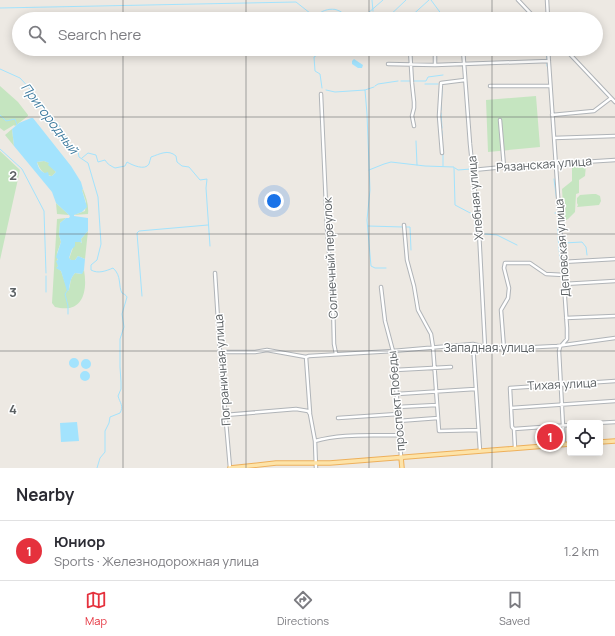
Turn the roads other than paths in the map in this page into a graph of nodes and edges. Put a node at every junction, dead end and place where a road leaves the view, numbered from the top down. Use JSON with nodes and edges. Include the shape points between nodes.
{"nodes":[{"id":1,"x":518,"y":0,"type":"edge"},
{"id":2,"x":547,"y":0,"type":"edge"},
{"id":3,"x":529,"y":12,"type":"edge"},
{"id":4,"x":548,"y":12,"type":"edge"},
{"id":5,"x":410,"y":56,"type":"edge"},
{"id":6,"x":435,"y":56,"type":"edge"},
{"id":7,"x":463,"y":56,"type":"edge"},
{"id":8,"x":549,"y":56,"type":"edge"},
{"id":9,"x":572,"y":56,"type":"edge"},
{"id":10,"x":549,"y":61,"type":"junction"},
{"id":11,"x":410,"y":63,"type":"junction"},
{"id":12,"x":388,"y":64,"type":"dead end"},
{"id":13,"x":464,"y":64,"type":"junction"},
{"id":14,"x":435,"y":65,"type":"junction"},
{"id":15,"x":465,"y":80,"type":"junction"},
{"id":16,"x":490,"y":86,"type":"dead end"},
{"id":17,"x":550,"y":86,"type":"junction"},
{"id":18,"x":321,"y":94,"type":"dead end"},
{"id":19,"x":611,"y":98,"type":"junction"},
{"id":20,"x":615,"y":102,"type":"edge"},
{"id":21,"x":552,"y":115,"type":"junction"},
{"id":22,"x":500,"y":120,"type":"dead end"},
{"id":23,"x":414,"y":126,"type":"dead end"},
{"id":24,"x":615,"y":136,"type":"edge"},
{"id":25,"x":554,"y":138,"type":"junction"},
{"id":26,"x":442,"y":153,"type":"dead end"},
{"id":27,"x":615,"y":160,"type":"edge"},
{"id":28,"x":556,"y":164,"type":"junction"},
{"id":29,"x":504,"y":167,"type":"junction"},
{"id":30,"x":473,"y":170,"type":"junction"},
{"id":31,"x":404,"y":225,"type":"dead end"},
{"id":32,"x":615,"y":259,"type":"edge"},
{"id":33,"x":562,"y":262,"type":"junction"},
{"id":34,"x":215,"y":273,"type":"dead end"},
{"id":35,"x":564,"y":275,"type":"junction"},
{"id":36,"x":615,"y":281,"type":"edge"},
{"id":37,"x":564,"y":284,"type":"junction"},
{"id":38,"x":381,"y":287,"type":"dead end"},
{"id":39,"x":615,"y":316,"type":"edge"},
{"id":40,"x":566,"y":318,"type":"junction"},
{"id":41,"x":615,"y":338,"type":"edge"},
{"id":42,"x":473,"y":344,"type":"junction"},
{"id":43,"x":562,"y":345,"type":"junction"},
{"id":44,"x":433,"y":347,"type":"junction"},
{"id":45,"x":485,"y":347,"type":"junction"},
{"id":46,"x":504,"y":349,"type":"junction"},
{"id":47,"x":393,"y":351,"type":"junction"},
{"id":48,"x":220,"y":352,"type":"junction"},
{"id":49,"x":336,"y":354,"type":"junction"},
{"id":50,"x":306,"y":358,"type":"junction"},
{"id":51,"x":451,"y":367,"type":"dead end"},
{"id":52,"x":434,"y":368,"type":"junction"},
{"id":53,"x":395,"y":370,"type":"junction"},
{"id":54,"x":615,"y":381,"type":"edge"},
{"id":55,"x":561,"y":385,"type":"junction"},
{"id":56,"x":475,"y":389,"type":"junction"},
{"id":57,"x":437,"y":392,"type":"junction"},
{"id":58,"x":397,"y":394,"type":"junction"},
{"id":59,"x":615,"y":401,"type":"edge"},
{"id":60,"x":438,"y":405,"type":"junction"},
{"id":61,"x":562,"y":405,"type":"junction"},
{"id":62,"x":397,"y":407,"type":"junction"},
{"id":63,"x":510,"y":408,"type":"junction"},
{"id":64,"x":310,"y":414,"type":"junction"},
{"id":65,"x":398,"y":414,"type":"junction"},
{"id":66,"x":225,"y":415,"type":"junction"},
{"id":67,"x":338,"y":418,"type":"dead end"},
{"id":68,"x":438,"y":418,"type":"junction"},
{"id":69,"x":398,"y":421,"type":"junction"},
{"id":70,"x":615,"y":422,"type":"edge"},
{"id":71,"x":603,"y":423,"type":"edge"},
{"id":72,"x":563,"y":425,"type":"junction"},
{"id":73,"x":567,"y":425,"type":"edge"},
{"id":74,"x":514,"y":429,"type":"junction"},
{"id":75,"x":478,"y":430,"type":"junction"},
{"id":76,"x":399,"y":435,"type":"junction"},
{"id":77,"x":315,"y":441,"type":"junction"},
{"id":78,"x":615,"y":441,"type":"edge"},
{"id":79,"x":603,"y":442,"type":"edge"},
{"id":80,"x":567,"y":444,"type":"edge"},
{"id":81,"x":564,"y":445,"type":"junction"},
{"id":82,"x":515,"y":449,"type":"junction"},
{"id":83,"x":480,"y":451,"type":"junction"},
{"id":84,"x":401,"y":457,"type":"junction"},
{"id":85,"x":316,"y":466,"type":"edge"},
{"id":86,"x":230,"y":468,"type":"edge"},
{"id":87,"x":402,"y":468,"type":"edge"}],
"edges":[{"from":1,"to":3,"type":"street"},
{"from":2,"to":4,"type":"street"},
{"from":5,"to":11,"type":"street"},
{"from":6,"to":14,"type":"street"},
{"from":7,"to":13,"type":"street","name":"Хлебная улица"},
{"from":8,"to":10,"type":"street","name":"Деповская улица"},
{"from":9,"to":19,"type":"street"},
{"from":10,"to":13,"type":"street"},
{"from":10,"to":17,"type":"street","name":"Деповская улица"},
{"from":11,"to":12,"type":"street"},
{"from":11,"to":14,"type":"street"},
{"from":11,"to":23,"type":"street"},
{"from":13,"to":14,"type":"street"},
{"from":13,"to":15,"type":"street","name":"Хлебная улица"},
{"from":15,"to":26,"type":"street","via":[[440,83]]},
{"from":15,"to":30,"type":"street","name":"Хлебная улица"},
{"from":16,"to":17,"type":"street"},
{"from":17,"to":21,"type":"street","name":"Деповская улица"},
{"from":18,"to":49,"type":"street","name":"Солнечный переулок"},
{"from":19,"to":20,"type":"street"},
{"from":19,"to":21,"type":"street","via":[[594,111]]},
{"from":21,"to":25,"type":"street","name":"Деповская улица"},
{"from":22,"to":29,"type":"street"},
{"from":24,"to":25,"type":"street"},
{"from":25,"to":28,"type":"street","name":"Деповская улица"},
{"from":27,"to":28,"type":"street","name":"Рязанская улица"},
{"from":28,"to":29,"type":"street","name":"Рязанская улица"},
{"from":28,"to":33,"type":"street","name":"Деповская улица"},
{"from":29,"to":30,"type":"street","name":"Рязанская улица"},
{"from":30,"to":45,"type":"street","name":"Хлебная улица"},
{"from":31,"to":44,"type":"street","via":[[418,310],[431,334]]},
{"from":32,"to":33,"type":"street"},
{"from":33,"to":35,"type":"street","name":"Деповская улица"},
{"from":34,"to":48,"type":"street","name":"Пограничная улица"},
{"from":35,"to":37,"type":"street","name":"Деповская улица"},
{"from":35,"to":46,"type":"street","via":[[546,274],[530,263],[505,264],[509,288],[508,298],[501,310]]},
{"from":36,"to":37,"type":"street"},
{"from":37,"to":40,"type":"street","name":"Деповская улица"},
{"from":38,"to":47,"type":"street","name":"проспект Победы","via":[[386,326]]},
{"from":39,"to":40,"type":"street"},
{"from":40,"to":43,"type":"street","name":"Деповская улица","via":[[567,336]]},
{"from":41,"to":43,"type":"street","name":"Западная улица"},
{"from":42,"to":44,"type":"street","name":"Западная улица"},
{"from":42,"to":45,"type":"street","name":"Западная улица"},
{"from":42,"to":56,"type":"street"},
{"from":43,"to":46,"type":"street","name":"Западная улица"},
{"from":43,"to":55,"type":"street","name":"Деповская улица","via":[[559,352]]},
{"from":44,"to":47,"type":"street","name":"Западная улица"},
{"from":44,"to":52,"type":"street"},
{"from":45,"to":46,"type":"street","name":"Западная улица"},
{"from":47,"to":49,"type":"street","name":"Западная улица"},
{"from":47,"to":53,"type":"street","name":"проспект Победы"},
{"from":48,"to":50,"type":"street","name":"Западная улица","via":[[267,350]]},
{"from":48,"to":66,"type":"street","name":"Пограничная улица"},
{"from":49,"to":50,"type":"street","name":"Западная улица"},
{"from":50,"to":64,"type":"street"},
{"from":51,"to":52,"type":"street"},
{"from":52,"to":53,"type":"street"},
{"from":52,"to":57,"type":"street"},
{"from":53,"to":58,"type":"street","name":"проспект Победы"},
{"from":54,"to":55,"type":"street","name":"Тихая улица"},
{"from":55,"to":61,"type":"street","name":"Деповская улица"},
{"from":55,"to":63,"type":"street","name":"Тихая улица","via":[[510,388]]},
{"from":56,"to":57,"type":"street"},
{"from":56,"to":75,"type":"street"},
{"from":57,"to":58,"type":"street"},
{"from":57,"to":60,"type":"street"},
{"from":58,"to":62,"type":"street","name":"проспект Победы"},
{"from":59,"to":61,"type":"street"},
{"from":60,"to":62,"type":"street"},
{"from":60,"to":68,"type":"street"},
{"from":61,"to":63,"type":"street"},
{"from":61,"to":72,"type":"street","name":"Деповская улица"},
{"from":62,"to":65,"type":"street","name":"проспект Победы"},
{"from":63,"to":74,"type":"street"},
{"from":64,"to":66,"type":"street","via":[[308,411],[296,409]]},
{"from":64,"to":77,"type":"street"},
{"from":65,"to":67,"type":"street"},
{"from":65,"to":69,"type":"street","name":"проспект Победы"},
{"from":66,"to":86,"type":"street","name":"Пограничная улица"},
{"from":68,"to":69,"type":"street"},
{"from":68,"to":75,"type":"street","via":[[440,431]]},
{"from":69,"to":76,"type":"street","name":"проспект Победы"},
{"from":70,"to":71,"type":"street"},
{"from":72,"to":73,"type":"street"},
{"from":72,"to":74,"type":"street"},
{"from":72,"to":81,"type":"street","name":"Деповская улица"},
{"from":74,"to":82,"type":"street"},
{"from":75,"to":83,"type":"street"},
{"from":76,"to":77,"type":"street","via":[[339,437]]},
{"from":76,"to":84,"type":"street","name":"проспект Победы"},
{"from":77,"to":85,"type":"street"},
{"from":78,"to":79,"type":"main road"},
{"from":80,"to":81,"type":"main road"},
{"from":81,"to":82,"type":"main road"},
{"from":82,"to":83,"type":"main road"},
{"from":83,"to":84,"type":"main road"},
{"from":84,"to":85,"type":"main road"},
{"from":84,"to":87,"type":"main road","name":"проспект Победы"},
{"from":85,"to":86,"type":"main road","via":[[276,463]]}]}
